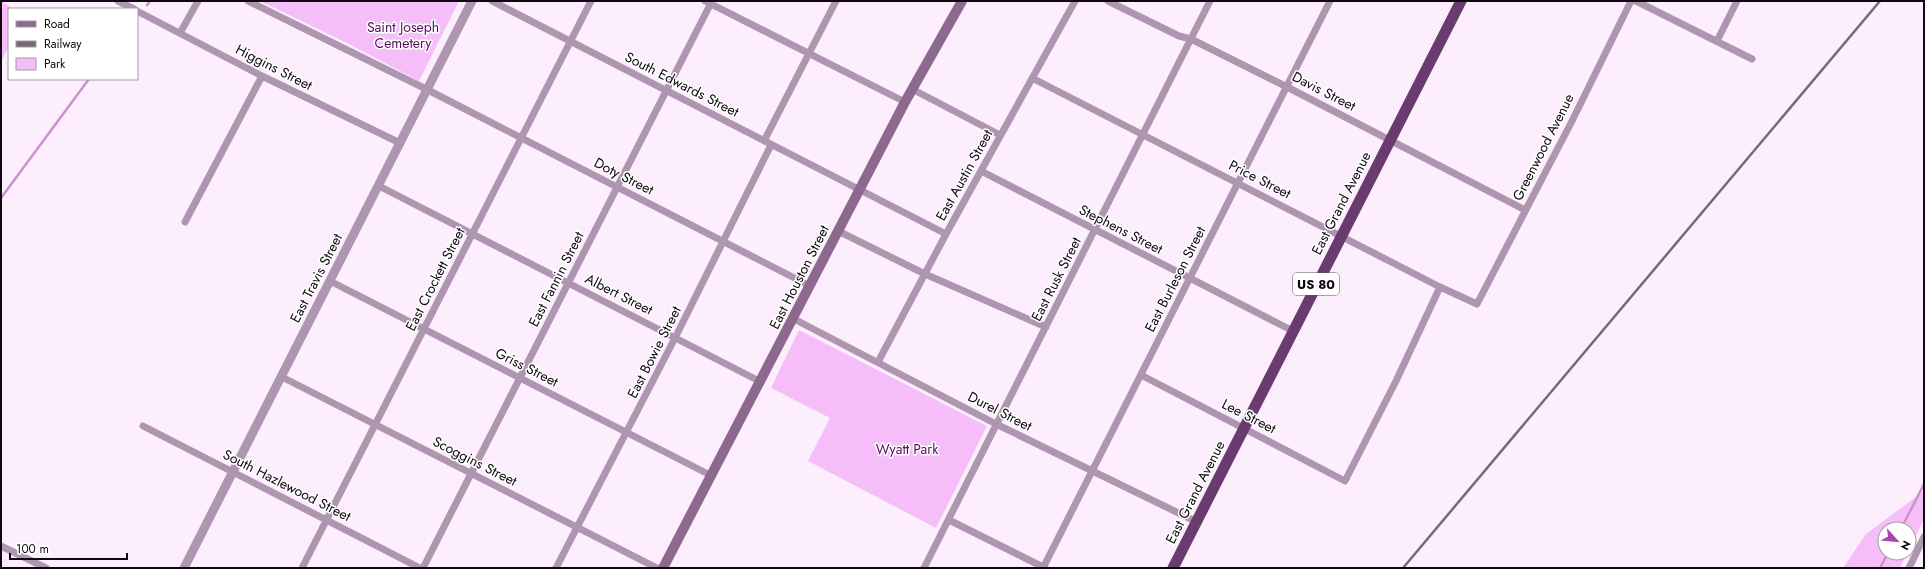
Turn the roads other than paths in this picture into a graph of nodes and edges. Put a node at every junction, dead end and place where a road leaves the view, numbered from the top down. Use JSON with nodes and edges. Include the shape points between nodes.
{"nodes":[{"id":1,"x":118,"y":1,"type":"edge"},
{"id":2,"x":198,"y":1,"type":"edge"},
{"id":3,"x":248,"y":1,"type":"edge"},
{"id":4,"x":472,"y":1,"type":"edge"},
{"id":5,"x":492,"y":1,"type":"edge"},
{"id":6,"x":591,"y":1,"type":"edge"},
{"id":7,"x":836,"y":1,"type":"edge"},
{"id":8,"x":962,"y":1,"type":"edge"},
{"id":9,"x":1075,"y":1,"type":"edge"},
{"id":10,"x":1108,"y":1,"type":"edge"},
{"id":11,"x":1210,"y":1,"type":"edge"},
{"id":12,"x":1330,"y":1,"type":"edge"},
{"id":13,"x":1461,"y":1,"type":"edge"},
{"id":14,"x":1631,"y":1,"type":"edge"},
{"id":15,"x":1636,"y":1,"type":"edge"},
{"id":16,"x":1737,"y":1,"type":"edge"},
{"id":17,"x":709,"y":2,"type":"edge"},
{"id":18,"x":132,"y":8,"type":"edge"},
{"id":19,"x":138,"y":12,"type":"edge"},
{"id":20,"x":180,"y":33,"type":"junction"},
{"id":21,"x":1191,"y":39,"type":"junction"},
{"id":22,"x":1717,"y":41,"type":"junction"},
{"id":23,"x":571,"y":42,"type":"junction"},
{"id":24,"x":809,"y":54,"type":"junction"},
{"id":25,"x":1752,"y":59,"type":"dead end"},
{"id":26,"x":262,"y":76,"type":"junction"},
{"id":27,"x":1032,"y":78,"type":"junction"},
{"id":28,"x":1287,"y":87,"type":"junction"},
{"id":29,"x":426,"y":89,"type":"junction"},
{"id":30,"x":912,"y":89,"type":"junction"},
{"id":31,"x":666,"y":91,"type":"junction"},
{"id":32,"x":905,"y":102,"type":"junction"},
{"id":33,"x":1144,"y":134,"type":"junction"},
{"id":34,"x":1000,"y":135,"type":"junction"},
{"id":35,"x":522,"y":138,"type":"junction"},
{"id":36,"x":1390,"y":140,"type":"junction"},
{"id":37,"x":400,"y":143,"type":"junction"},
{"id":38,"x":767,"y":143,"type":"junction"},
{"id":39,"x":980,"y":171,"type":"junction"},
{"id":40,"x":1239,"y":183,"type":"junction"},
{"id":41,"x":379,"y":186,"type":"junction"},
{"id":42,"x":617,"y":187,"type":"junction"},
{"id":43,"x":860,"y":190,"type":"junction"},
{"id":44,"x":1525,"y":210,"type":"junction"},
{"id":45,"x":184,"y":222,"type":"dead end"},
{"id":46,"x":1095,"y":230,"type":"junction"},
{"id":47,"x":838,"y":231,"type":"junction"},
{"id":48,"x":473,"y":234,"type":"junction"},
{"id":49,"x":946,"y":234,"type":"junction"},
{"id":50,"x":1341,"y":235,"type":"junction"},
{"id":51,"x":724,"y":241,"type":"junction"},
{"id":52,"x":925,"y":274,"type":"junction"},
{"id":53,"x":1190,"y":278,"type":"junction"},
{"id":54,"x":330,"y":281,"type":"junction"},
{"id":55,"x":568,"y":283,"type":"junction"},
{"id":56,"x":810,"y":286,"type":"junction"},
{"id":57,"x":1440,"y":287,"type":"junction"},
{"id":58,"x":1477,"y":304,"type":"joint"},
{"id":59,"x":794,"y":319,"type":"junction"},
{"id":60,"x":1046,"y":326,"type":"junction"},
{"id":61,"x":424,"y":329,"type":"junction"},
{"id":62,"x":1293,"y":331,"type":"junction"},
{"id":63,"x":675,"y":338,"type":"junction"},
{"id":64,"x":878,"y":362,"type":"junction"},
{"id":65,"x":1141,"y":375,"type":"junction"},
{"id":66,"x":282,"y":377,"type":"junction"},
{"id":67,"x":520,"y":378,"type":"junction"},
{"id":68,"x":761,"y":382,"type":"junction"},
{"id":69,"x":375,"y":424,"type":"junction"},
{"id":70,"x":996,"y":424,"type":"junction"},
{"id":71,"x":143,"y":426,"type":"dead end"},
{"id":72,"x":1244,"y":428,"type":"junction"},
{"id":73,"x":627,"y":432,"type":"junction"},
{"id":74,"x":233,"y":472,"type":"junction"},
{"id":75,"x":1092,"y":472,"type":"junction"},
{"id":76,"x":471,"y":473,"type":"junction"},
{"id":77,"x":712,"y":476,"type":"junction"},
{"id":78,"x":326,"y":520,"type":"junction"},
{"id":79,"x":949,"y":520,"type":"junction"},
{"id":80,"x":1196,"y":522,"type":"junction"},
{"id":81,"x":577,"y":527,"type":"junction"},
{"id":82,"x":1924,"y":537,"type":"edge"},
{"id":83,"x":1,"y":546,"type":"edge"},
{"id":84,"x":46,"y":568,"type":"edge"},
{"id":85,"x":185,"y":568,"type":"edge"},
{"id":86,"x":302,"y":568,"type":"edge"},
{"id":87,"x":420,"y":568,"type":"edge"},
{"id":88,"x":423,"y":568,"type":"edge"},
{"id":89,"x":556,"y":568,"type":"edge"},
{"id":90,"x":657,"y":568,"type":"edge"},
{"id":91,"x":663,"y":568,"type":"edge"},
{"id":92,"x":924,"y":568,"type":"edge"},
{"id":93,"x":1044,"y":568,"type":"edge"},
{"id":94,"x":1173,"y":568,"type":"edge"},
{"id":95,"x":1909,"y":568,"type":"edge"}],
"edges":[{"from":1,"to":18,"type":"street"},
{"from":2,"to":20,"type":"street"},
{"from":3,"to":29,"type":"street","name":"Doty Street"},
{"from":4,"to":29,"type":"street","name":"East Travis Street"},
{"from":5,"to":23,"type":"street","name":"South Edwards Street"},
{"from":6,"to":23,"type":"street","name":"East Crockett Street"},
{"from":7,"to":24,"type":"street","name":"East Bowie Street"},
{"from":8,"to":30,"type":"main road","name":"East Houston Street"},
{"from":9,"to":27,"type":"street","name":"East Austin Street"},
{"from":10,"to":21,"type":"street","name":"Davis Street"},
{"from":11,"to":21,"type":"street","name":"East Rusk Street"},
{"from":12,"to":28,"type":"street","name":"East Burleson Street"},
{"from":13,"to":36,"type":"highway","name":"East Grand Avenue","number":"US 80"},
{"from":14,"to":44,"type":"street","name":"Greenwood Avenue"},
{"from":15,"to":22,"type":"street"},
{"from":16,"to":22,"type":"street"},
{"from":17,"to":24,"type":"street"},
{"from":17,"to":31,"type":"street","name":"East Fannin Street"},
{"from":19,"to":20,"type":"street","name":"Higgins Street"},
{"from":20,"to":26,"type":"street","name":"Higgins Street"},
{"from":21,"to":28,"type":"street","name":"Davis Street"},
{"from":21,"to":33,"type":"street","name":"East Rusk Street"},
{"from":22,"to":25,"type":"street"},
{"from":23,"to":31,"type":"street","name":"South Edwards Street"},
{"from":23,"to":35,"type":"street","name":"East Crockett Street"},
{"from":24,"to":32,"type":"street"},
{"from":24,"to":38,"type":"street","name":"East Bowie Street"},
{"from":26,"to":37,"type":"street","name":"Higgins Street"},
{"from":26,"to":45,"type":"street"},
{"from":27,"to":33,"type":"street","name":"Price Street"},
{"from":27,"to":34,"type":"street","name":"East Austin Street"},
{"from":28,"to":36,"type":"street","name":"Davis Street"},
{"from":28,"to":40,"type":"street","name":"East Burleson Street"},
{"from":29,"to":35,"type":"street","name":"Doty Street"},
{"from":29,"to":37,"type":"street","name":"East Travis Street"},
{"from":30,"to":32,"type":"main road","name":"East Houston Street"},
{"from":30,"to":34,"type":"street"},
{"from":31,"to":38,"type":"street","name":"South Edwards Street"},
{"from":31,"to":42,"type":"street","name":"East Fannin Street"},
{"from":32,"to":43,"type":"main road","name":"East Houston Street"},
{"from":33,"to":40,"type":"street","name":"Price Street"},
{"from":33,"to":46,"type":"street","name":"East Rusk Street"},
{"from":34,"to":39,"type":"street","name":"East Austin Street"},
{"from":35,"to":42,"type":"street","name":"Doty Street"},
{"from":35,"to":48,"type":"street","name":"East Crockett Street"},
{"from":36,"to":44,"type":"street","name":"Davis Street"},
{"from":36,"to":50,"type":"highway","name":"East Grand Avenue","number":"US 80"},
{"from":37,"to":41,"type":"street","name":"East Travis Street"},
{"from":38,"to":43,"type":"street","name":"South Edwards Street"},
{"from":38,"to":51,"type":"street","name":"East Bowie Street"},
{"from":39,"to":46,"type":"street","name":"Stephens Street"},
{"from":39,"to":49,"type":"street","name":"East Austin Street"},
{"from":40,"to":50,"type":"street","name":"Price Street"},
{"from":40,"to":53,"type":"street","name":"East Burleson Street"},
{"from":41,"to":48,"type":"street","name":"Albert Street"},
{"from":41,"to":54,"type":"street","name":"East Travis Street"},
{"from":42,"to":51,"type":"street","name":"Doty Street"},
{"from":42,"to":55,"type":"street","name":"East Fannin Street"},
{"from":43,"to":47,"type":"main road","name":"East Houston Street"},
{"from":43,"to":49,"type":"street","name":"South Edwards Street"},
{"from":44,"to":58,"type":"street","name":"Greenwood Avenue"},
{"from":46,"to":53,"type":"street","name":"Stephens Street"},
{"from":46,"to":60,"type":"street","name":"East Rusk Street"},
{"from":47,"to":52,"type":"street"},
{"from":47,"to":56,"type":"main road","name":"East Houston Street"},
{"from":48,"to":55,"type":"street","name":"Albert Street"},
{"from":48,"to":61,"type":"street","name":"East Crockett Street"},
{"from":49,"to":52,"type":"street","name":"East Austin Street"},
{"from":50,"to":57,"type":"street","name":"Price Street"},
{"from":50,"to":62,"type":"highway","name":"East Grand Avenue","number":"US 80"},
{"from":51,"to":56,"type":"street","name":"Doty Street"},
{"from":51,"to":63,"type":"street","name":"East Bowie Street"},
{"from":52,"to":60,"type":"street"},
{"from":52,"to":64,"type":"street","name":"East Austin Street"},
{"from":53,"to":62,"type":"street","name":"Stephens Street"},
{"from":53,"to":65,"type":"street","name":"East Burleson Street"},
{"from":54,"to":61,"type":"street","name":"Griss Street"},
{"from":54,"to":66,"type":"street","name":"East Travis Street"},
{"from":55,"to":63,"type":"street","name":"Albert Street"},
{"from":55,"to":67,"type":"street","name":"East Fannin Street"},
{"from":56,"to":59,"type":"main road","name":"East Houston Street"},
{"from":57,"to":58,"type":"street","name":"Price Street"},
{"from":57,"to":72,"type":"street","name":"Lee Street","via":[[1396,381],[1345,480]]},
{"from":59,"to":64,"type":"street","name":"Durel Street"},
{"from":59,"to":68,"type":"main road","name":"East Houston Street"},
{"from":60,"to":70,"type":"street","name":"East Rusk Street"},
{"from":61,"to":67,"type":"street","name":"Griss Street"},
{"from":61,"to":69,"type":"street","name":"East Crockett Street"},
{"from":62,"to":72,"type":"highway","name":"East Grand Avenue","number":"US 80"},
{"from":63,"to":68,"type":"street","name":"Albert Street"},
{"from":63,"to":73,"type":"street","name":"East Bowie Street"},
{"from":64,"to":70,"type":"street","name":"Durel Street"},
{"from":65,"to":72,"type":"street","name":"Lee Street"},
{"from":65,"to":75,"type":"street","name":"East Burleson Street"},
{"from":66,"to":69,"type":"street","name":"Scoggins Street"},
{"from":66,"to":74,"type":"street","name":"East Travis Street"},
{"from":67,"to":73,"type":"street","name":"Griss Street"},
{"from":67,"to":76,"type":"street","name":"East Fannin Street"},
{"from":68,"to":77,"type":"main road","name":"East Houston Street"},
{"from":69,"to":76,"type":"street","name":"Scoggins Street"},
{"from":69,"to":78,"type":"street","name":"East Crockett Street"},
{"from":70,"to":75,"type":"street","name":"Durel Street"},
{"from":70,"to":79,"type":"street","name":"East Rusk Street"},
{"from":71,"to":74,"type":"street","name":"South Hazlewood Street"},
{"from":72,"to":80,"type":"highway","name":"East Grand Avenue","number":"US 80"},
{"from":73,"to":77,"type":"street","name":"Griss Street"},
{"from":73,"to":81,"type":"street","name":"East Bowie Street"},
{"from":74,"to":78,"type":"street","name":"South Hazlewood Street"},
{"from":74,"to":85,"type":"street","name":"East Travis Street"},
{"from":75,"to":80,"type":"street","name":"Durel Street"},
{"from":75,"to":93,"type":"street","name":"East Burleson Street"},
{"from":76,"to":81,"type":"street","name":"Scoggins Street"},
{"from":76,"to":88,"type":"street","name":"East Fannin Street"},
{"from":77,"to":91,"type":"main road","name":"East Houston Street"},
{"from":78,"to":86,"type":"street","name":"East Crockett Street"},
{"from":78,"to":87,"type":"street","name":"South Hazlewood Street"},
{"from":79,"to":92,"type":"street","name":"East Rusk Street"},
{"from":79,"to":93,"type":"street"},
{"from":80,"to":94,"type":"highway","name":"East Grand Avenue","number":"US 80"},
{"from":81,"to":89,"type":"street","name":"East Bowie Street"},
{"from":81,"to":90,"type":"street","name":"Scoggins Street"},
{"from":82,"to":95,"type":"street"},
{"from":83,"to":84,"type":"street"}]}
